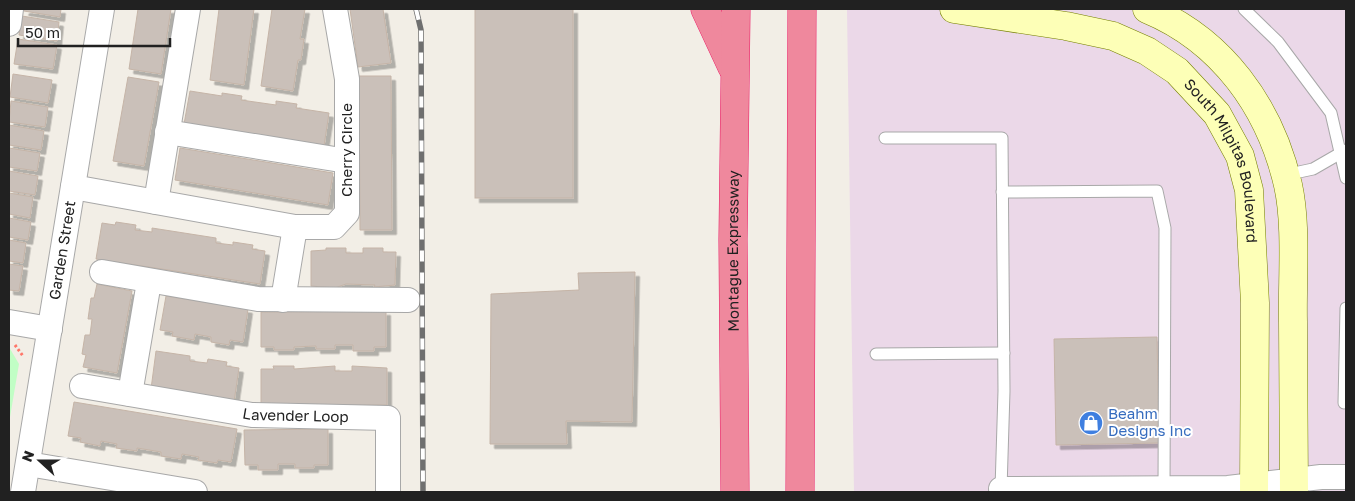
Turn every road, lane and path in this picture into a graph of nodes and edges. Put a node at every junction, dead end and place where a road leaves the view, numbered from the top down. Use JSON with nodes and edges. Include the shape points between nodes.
{"nodes":[{"id":1,"x":11,"y":9,"type":"edge"},
{"id":2,"x":102,"y":9,"type":"edge"},
{"id":3,"x":188,"y":9,"type":"edge"},
{"id":4,"x":335,"y":9,"type":"edge"},
{"id":5,"x":705,"y":9,"type":"edge"},
{"id":6,"x":736,"y":9,"type":"edge"},
{"id":7,"x":802,"y":9,"type":"edge"},
{"id":8,"x":954,"y":9,"type":"edge"},
{"id":9,"x":1147,"y":9,"type":"edge"},
{"id":10,"x":1244,"y":9,"type":"edge"},
{"id":11,"x":9,"y":24,"type":"edge"},
{"id":12,"x":735,"y":72,"type":"junction"},
{"id":13,"x":167,"y":132,"type":"junction"},
{"id":14,"x":885,"y":138,"type":"dead end"},
{"id":15,"x":1344,"y":151,"type":"edge"},
{"id":16,"x":347,"y":161,"type":"junction"},
{"id":17,"x":1285,"y":175,"type":"junction"},
{"id":18,"x":1346,"y":178,"type":"edge"},
{"id":19,"x":73,"y":187,"type":"junction"},
{"id":20,"x":1002,"y":192,"type":"junction"},
{"id":21,"x":156,"y":202,"type":"junction"},
{"id":22,"x":295,"y":227,"type":"junction"},
{"id":23,"x":102,"y":272,"type":"dead end"},
{"id":24,"x":149,"y":282,"type":"junction"},
{"id":25,"x":283,"y":300,"type":"junction"},
{"id":26,"x":408,"y":300,"type":"dead end"},
{"id":27,"x":1346,"y":308,"type":"edge"},
{"id":28,"x":9,"y":322,"type":"edge"},
{"id":29,"x":50,"y":329,"type":"junction"},
{"id":30,"x":1004,"y":353,"type":"junction"},
{"id":31,"x":876,"y":354,"type":"dead end"},
{"id":32,"x":82,"y":386,"type":"dead end"},
{"id":33,"x":130,"y":394,"type":"junction"},
{"id":34,"x":1344,"y":403,"type":"dead end"},
{"id":35,"x":28,"y":464,"type":"junction"},
{"id":36,"x":1346,"y":477,"type":"edge"},
{"id":37,"x":1294,"y":486,"type":"edge"},
{"id":38,"x":1001,"y":489,"type":"joint"},
{"id":39,"x":1164,"y":489,"type":"junction"},
{"id":40,"x":1254,"y":489,"type":"edge"},
{"id":41,"x":23,"y":492,"type":"edge"},
{"id":42,"x":195,"y":492,"type":"edge"},
{"id":43,"x":388,"y":492,"type":"edge"},
{"id":44,"x":735,"y":492,"type":"edge"},
{"id":45,"x":800,"y":492,"type":"edge"}],
"edges":[{"from":1,"to":11,"type":"street"},
{"from":2,"to":19,"type":"street","name":"Garden Street"},
{"from":3,"to":13,"type":"street"},
{"from":4,"to":16,"type":"street","name":"Cherry Circle","via":[[348,79]]},
{"from":5,"to":12,"type":"highway"},
{"from":6,"to":12,"type":"highway","name":"Montague Expressway"},
{"from":7,"to":45,"type":"highway"},
{"from":8,"to":40,"type":"street","name":"South Milpitas Boulevard","via":[[1113,36],[1147,51],[1177,71],[1217,114],[1240,156],[1249,190],[1255,303]]},
{"from":9,"to":17,"type":"street","via":[[1200,38],[1244,84],[1272,134]]},
{"from":10,"to":15,"type":"lane","via":[[1278,42],[1331,113]]},
{"from":12,"to":44,"type":"highway","name":"Montague Expressway"},
{"from":13,"to":16,"type":"street"},
{"from":13,"to":21,"type":"street"},
{"from":14,"to":20,"type":"lane","via":[[1002,138]]},
{"from":15,"to":17,"type":"lane","via":[[1313,169]]},
{"from":15,"to":18,"type":"lane"},
{"from":16,"to":22,"type":"street","name":"Cherry Circle","via":[[347,213],[334,227]]},
{"from":17,"to":37,"type":"street","via":[[1292,230]]},
{"from":19,"to":21,"type":"street","name":"Cherry Circle"},
{"from":19,"to":29,"type":"street","name":"Garden Street"},
{"from":20,"to":30,"type":"lane"},
{"from":20,"to":39,"type":"lane","via":[[1157,191],[1165,228]]},
{"from":21,"to":22,"type":"street","name":"Cherry Circle"},
{"from":22,"to":25,"type":"street"},
{"from":23,"to":24,"type":"street"},
{"from":24,"to":25,"type":"street"},
{"from":24,"to":33,"type":"street"},
{"from":25,"to":26,"type":"street"},
{"from":27,"to":34,"type":"lane"},
{"from":28,"to":29,"type":"street"},
{"from":29,"to":35,"type":"street","name":"Garden Street"},
{"from":30,"to":31,"type":"lane"},
{"from":30,"to":38,"type":"lane"},
{"from":32,"to":33,"type":"street","name":"Lavender Loop"},
{"from":33,"to":43,"type":"street","name":"Lavender Loop","via":[[252,414],[388,418]]},
{"from":35,"to":41,"type":"street","name":"Garden Street"},
{"from":35,"to":42,"type":"street"},
{"from":36,"to":37,"type":"street"},
{"from":37,"to":40,"type":"street"},
{"from":38,"to":39,"type":"street"},
{"from":39,"to":40,"type":"street"}]}
